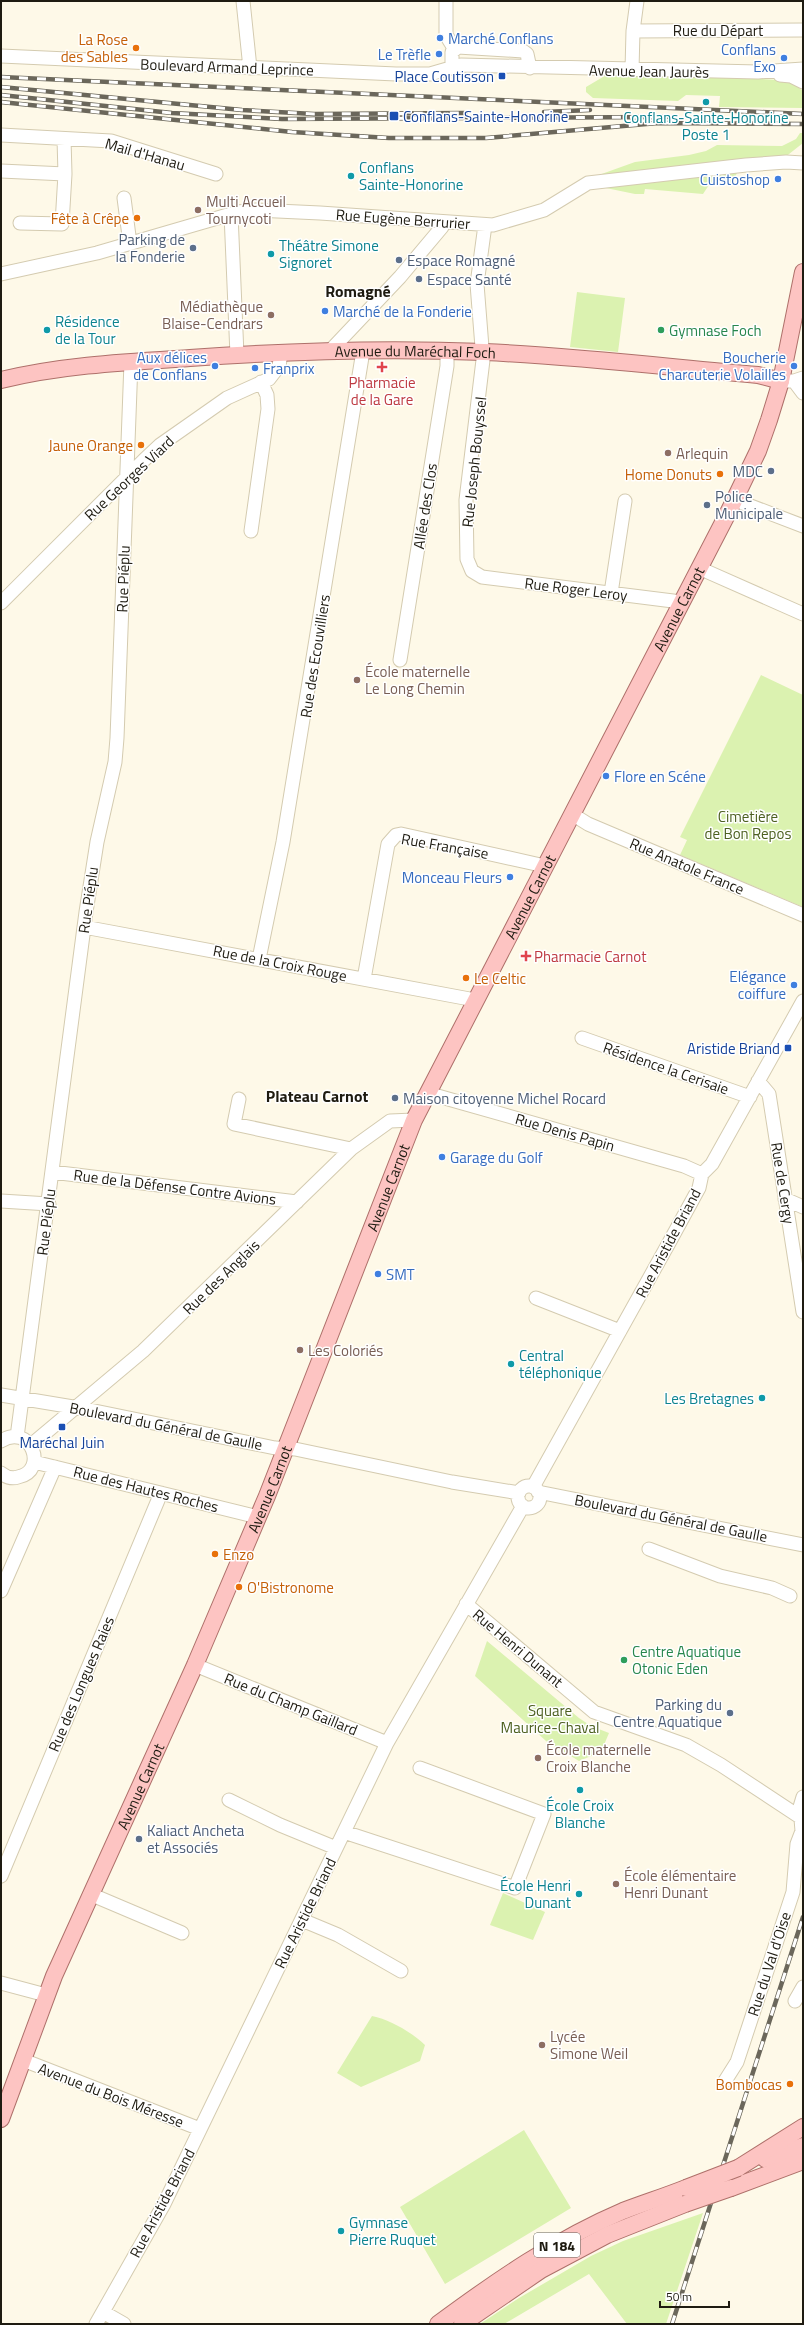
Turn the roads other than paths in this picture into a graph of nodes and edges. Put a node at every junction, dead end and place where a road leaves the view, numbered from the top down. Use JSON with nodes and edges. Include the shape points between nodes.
{"nodes":[{"id":1,"x":243,"y":1,"type":"edge"},
{"id":2,"x":446,"y":1,"type":"edge"},
{"id":3,"x":637,"y":1,"type":"edge"},
{"id":4,"x":803,"y":30,"type":"edge"},
{"id":5,"x":634,"y":31,"type":"junction"},
{"id":6,"x":454,"y":48,"type":"junction"},
{"id":7,"x":1,"y":56,"type":"edge"},
{"id":8,"x":452,"y":67,"type":"junction"},
{"id":9,"x":250,"y":68,"type":"junction"},
{"id":10,"x":530,"y":68,"type":"junction"},
{"id":11,"x":803,"y":69,"type":"edge"},
{"id":12,"x":632,"y":70,"type":"junction"},
{"id":13,"x":768,"y":72,"type":"junction"},
{"id":14,"x":803,"y":82,"type":"edge"},
{"id":15,"x":1,"y":135,"type":"edge"},
{"id":16,"x":64,"y":139,"type":"junction"},
{"id":17,"x":803,"y":163,"type":"edge"},
{"id":18,"x":1,"y":171,"type":"edge"},
{"id":19,"x":65,"y":174,"type":"junction"},
{"id":20,"x":216,"y":174,"type":"dead end"},
{"id":21,"x":124,"y":198,"type":"dead end"},
{"id":22,"x":230,"y":214,"type":"junction"},
{"id":23,"x":20,"y":222,"type":"dead end"},
{"id":24,"x":443,"y":222,"type":"junction"},
{"id":25,"x":485,"y":225,"type":"junction"},
{"id":26,"x":129,"y":236,"type":"dead end"},
{"id":27,"x":803,"y":272,"type":"edge"},
{"id":28,"x":1,"y":274,"type":"edge"},
{"id":29,"x":363,"y":351,"type":"junction"},
{"id":30,"x":329,"y":352,"type":"junction"},
{"id":31,"x":447,"y":352,"type":"junction"},
{"id":32,"x":483,"y":352,"type":"junction"},
{"id":33,"x":281,"y":353,"type":"junction"},
{"id":34,"x":237,"y":355,"type":"junction"},
{"id":35,"x":131,"y":362,"type":"junction"},
{"id":36,"x":1,"y":380,"type":"edge"},
{"id":37,"x":793,"y":380,"type":"edge"},
{"id":38,"x":261,"y":382,"type":"junction"},
{"id":39,"x":803,"y":393,"type":"edge"},
{"id":40,"x":128,"y":474,"type":"junction"},
{"id":41,"x":735,"y":500,"type":"junction"},
{"id":42,"x":625,"y":501,"type":"dead end"},
{"id":43,"x":803,"y":526,"type":"edge"},
{"id":44,"x":251,"y":531,"type":"dead end"},
{"id":45,"x":699,"y":568,"type":"junction"},
{"id":46,"x":472,"y":571,"type":"joint"},
{"id":47,"x":611,"y":593,"type":"junction"},
{"id":48,"x":682,"y":602,"type":"junction"},
{"id":49,"x":1,"y":603,"type":"edge"},
{"id":50,"x":803,"y":614,"type":"edge"},
{"id":51,"x":400,"y":660,"type":"dead end"},
{"id":52,"x":572,"y":814,"type":"junction"},
{"id":53,"x":545,"y":866,"type":"junction"},
{"id":54,"x":803,"y":916,"type":"edge"},
{"id":55,"x":84,"y":927,"type":"junction"},
{"id":56,"x":259,"y":959,"type":"junction"},
{"id":57,"x":364,"y":979,"type":"junction"},
{"id":58,"x":475,"y":1000,"type":"junction"},
{"id":59,"x":803,"y":1001,"type":"edge"},
{"id":60,"x":582,"y":1038,"type":"dead end"},
{"id":61,"x":758,"y":1081,"type":"junction"},
{"id":62,"x":428,"y":1093,"type":"junction"},
{"id":63,"x":750,"y":1097,"type":"junction"},
{"id":64,"x":239,"y":1099,"type":"dead end"},
{"id":65,"x":414,"y":1120,"type":"junction"},
{"id":66,"x":351,"y":1148,"type":"junction"},
{"id":67,"x":52,"y":1172,"type":"junction"},
{"id":68,"x":702,"y":1174,"type":"junction"},
{"id":69,"x":785,"y":1199,"type":"junction"},
{"id":70,"x":1,"y":1201,"type":"edge"},
{"id":71,"x":297,"y":1202,"type":"junction"},
{"id":72,"x":49,"y":1204,"type":"junction"},
{"id":73,"x":803,"y":1207,"type":"edge"},
{"id":74,"x":536,"y":1298,"type":"dead end"},
{"id":75,"x":803,"y":1312,"type":"edge"},
{"id":76,"x":620,"y":1331,"type":"junction"},
{"id":77,"x":1,"y":1395,"type":"edge"},
{"id":78,"x":22,"y":1399,"type":"junction"},
{"id":79,"x":75,"y":1407,"type":"junction"},
{"id":80,"x":17,"y":1437,"type":"junction"},
{"id":81,"x":1,"y":1441,"type":"edge"},
{"id":82,"x":31,"y":1445,"type":"junction"},
{"id":83,"x":285,"y":1449,"type":"junction"},
{"id":84,"x":34,"y":1462,"type":"junction"},
{"id":85,"x":55,"y":1467,"type":"junction"},
{"id":86,"x":1,"y":1473,"type":"edge"},
{"id":87,"x":536,"y":1490,"type":"junction"},
{"id":88,"x":161,"y":1493,"type":"junction"},
{"id":89,"x":519,"y":1493,"type":"junction"},
{"id":90,"x":523,"y":1506,"type":"junction"},
{"id":91,"x":258,"y":1517,"type":"junction"},
{"id":92,"x":803,"y":1545,"type":"edge"},
{"id":93,"x":650,"y":1549,"type":"dead end"},
{"id":94,"x":1,"y":1591,"type":"edge"},
{"id":95,"x":790,"y":1596,"type":"dead end"},
{"id":96,"x":466,"y":1604,"type":"junction"},
{"id":97,"x":195,"y":1665,"type":"junction"},
{"id":98,"x":386,"y":1743,"type":"junction"},
{"id":99,"x":420,"y":1768,"type":"dead end"},
{"id":100,"x":802,"y":1798,"type":"edge"},
{"id":101,"x":229,"y":1800,"type":"dead end"},
{"id":102,"x":780,"y":1805,"type":"junction"},
{"id":103,"x":803,"y":1819,"type":"edge"},
{"id":104,"x":344,"y":1832,"type":"junction"},
{"id":105,"x":336,"y":1848,"type":"junction"},
{"id":106,"x":1,"y":1876,"type":"edge"},
{"id":107,"x":90,"y":1894,"type":"junction"},
{"id":108,"x":302,"y":1920,"type":"junction"},
{"id":109,"x":182,"y":1933,"type":"dead end"},
{"id":110,"x":401,"y":1971,"type":"dead end"},
{"id":111,"x":1,"y":1983,"type":"edge"},
{"id":112,"x":803,"y":1987,"type":"edge"},
{"id":113,"x":46,"y":1995,"type":"junction"},
{"id":114,"x":795,"y":2001,"type":"dead end"},
{"id":115,"x":23,"y":2060,"type":"junction"},
{"id":116,"x":725,"y":2081,"type":"dead end"},
{"id":117,"x":1,"y":2119,"type":"edge"},
{"id":118,"x":803,"y":2127,"type":"edge"},
{"id":119,"x":200,"y":2130,"type":"junction"},
{"id":120,"x":803,"y":2146,"type":"edge"},
{"id":121,"x":803,"y":2161,"type":"edge"},
{"id":122,"x":738,"y":2168,"type":"junction"},
{"id":123,"x":803,"y":2173,"type":"edge"},
{"id":124,"x":731,"y":2188,"type":"junction"},
{"id":125,"x":103,"y":2312,"type":"junction"},
{"id":126,"x":96,"y":2324,"type":"edge"},
{"id":127,"x":124,"y":2324,"type":"edge"},
{"id":128,"x":438,"y":2324,"type":"edge"},
{"id":129,"x":462,"y":2324,"type":"edge"}],
"edges":[{"from":1,"to":9,"type":"street"},
{"from":2,"to":6,"type":"street","via":[[446,35]]},
{"from":3,"to":5,"type":"street"},
{"from":4,"to":5,"type":"street","name":"Rue du Départ"},
{"from":5,"to":12,"type":"street"},
{"from":6,"to":8,"type":"street"},
{"from":6,"to":10,"type":"street","via":[[523,52],[527,54]]},
{"from":7,"to":9,"type":"street","name":"Boulevard Armand Leprince"},
{"from":8,"to":9,"type":"street","name":"Boulevard Armand Leprince","via":[[430,74]]},
{"from":8,"to":10,"type":"street","name":"Avenue Jean Jaurès","via":[[461,65]]},
{"from":10,"to":12,"type":"street","name":"Avenue Jean Jaurès"},
{"from":11,"to":13,"type":"street","name":"Avenue Jean Jaurès"},
{"from":12,"to":13,"type":"street","name":"Avenue Jean Jaurès"},
{"from":13,"to":14,"type":"street","name":"Avenue Jean Jaurès","via":[[791,76]]},
{"from":15,"to":16,"type":"street","name":"Mail d'Hanau"},
{"from":16,"to":19,"type":"street"},
{"from":16,"to":20,"type":"street","name":"Mail d'Hanau","via":[[110,141]]},
{"from":17,"to":25,"type":"street","name":"Rue Eugène Berrurier","via":[[786,162],[588,183],[544,210],[503,223]]},
{"from":18,"to":19,"type":"street"},
{"from":19,"to":23,"type":"street","via":[[62,224]]},
{"from":21,"to":26,"type":"street"},
{"from":22,"to":24,"type":"street","name":"Rue Eugène Berrurier","via":[[256,210]]},
{"from":22,"to":28,"type":"street","name":"Rue Eugène Berrurier","via":[[97,253]]},
{"from":22,"to":34,"type":"street"},
{"from":24,"to":25,"type":"street","name":"Rue Eugène Berrurier"},
{"from":24,"to":30,"type":"street","via":[[442,227],[400,277]]},
{"from":25,"to":32,"type":"street","name":"Rue Joseph Bouyssel","via":[[477,284]]},
{"from":27,"to":37,"type":"main road","name":"Avenue Carnot"},
{"from":29,"to":30,"type":"main road","name":"Avenue du Maréchal Foch"},
{"from":29,"to":31,"type":"main road","name":"Avenue du Maréchal Foch"},
{"from":29,"to":56,"type":"street","name":"Rue des Ecouvilliers","via":[[286,827]]},
{"from":30,"to":33,"type":"main road","name":"Avenue du Maréchal Foch"},
{"from":31,"to":32,"type":"main road","name":"Avenue du Maréchal Foch"},
{"from":31,"to":51,"type":"street","name":"Allée des Clos","via":[[447,366]]},
{"from":32,"to":37,"type":"main road","name":"Avenue du Maréchal Foch"},
{"from":32,"to":46,"type":"street","name":"Rue Joseph Bouyssel","via":[[481,391],[466,500],[467,559]]},
{"from":33,"to":34,"type":"main road","name":"Avenue du Maréchal Foch"},
{"from":33,"to":38,"type":"street","name":"Rue Georges Viard","via":[[276,371]]},
{"from":34,"to":35,"type":"main road","name":"Avenue du Maréchal Foch"},
{"from":35,"to":36,"type":"main road","name":"Avenue du Maréchal Foch","via":[[47,370]]},
{"from":35,"to":40,"type":"street","name":"Rue Piéplu"},
{"from":37,"to":39,"type":"street"},
{"from":37,"to":41,"type":"main road","name":"Avenue Carnot"},
{"from":38,"to":40,"type":"street","name":"Rue Georges Viard","via":[[227,398],[160,445]]},
{"from":38,"to":44,"type":"street","via":[[267,395],[268,409]]},
{"from":40,"to":49,"type":"street","name":"Rue Georges Viard"},
{"from":40,"to":55,"type":"street","name":"Rue Piéplu","via":[[115,762],[97,842]]},
{"from":41,"to":43,"type":"street"},
{"from":41,"to":45,"type":"main road","name":"Avenue Carnot"},
{"from":42,"to":47,"type":"street"},
{"from":45,"to":48,"type":"main road","name":"Avenue Carnot"},
{"from":45,"to":50,"type":"street"},
{"from":46,"to":47,"type":"street","name":"Rue Roger Leroy","via":[[482,578]]},
{"from":47,"to":48,"type":"street","name":"Rue Roger Leroy"},
{"from":48,"to":52,"type":"main road","name":"Avenue Carnot"},
{"from":52,"to":53,"type":"main road","name":"Avenue Carnot"},
{"from":52,"to":54,"type":"street","name":"Rue Anatole France","via":[[588,824]]},
{"from":53,"to":57,"type":"street","name":"Rue Française","via":[[396,835],[388,844]]},
{"from":53,"to":58,"type":"main road","name":"Avenue Carnot"},
{"from":55,"to":56,"type":"street","name":"Rue de la Croix Rouge"},
{"from":55,"to":67,"type":"street","name":"Rue Piéplu"},
{"from":56,"to":57,"type":"street","name":"Rue de la Croix Rouge"},
{"from":57,"to":58,"type":"street","name":"Rue de la Croix Rouge"},
{"from":58,"to":62,"type":"main road","name":"Avenue Carnot"},
{"from":59,"to":61,"type":"street","name":"Rue Aristide Briand"},
{"from":60,"to":63,"type":"street","name":"Résidence la Cerisaie"},
{"from":61,"to":63,"type":"street","name":"Rue Aristide Briand"},
{"from":61,"to":69,"type":"street","name":"Rue de Cergy","via":[[769,1094]]},
{"from":62,"to":65,"type":"main road","name":"Avenue Carnot"},
{"from":62,"to":68,"type":"street","name":"Rue Denis Papin","via":[[684,1166]]},
{"from":63,"to":68,"type":"street","name":"Rue Aristide Briand","via":[[712,1164]]},
{"from":64,"to":66,"type":"street","via":[[234,1124]]},
{"from":65,"to":66,"type":"street","name":"Rue des Anglais","via":[[390,1121]]},
{"from":65,"to":83,"type":"main road","name":"Avenue Carnot"},
{"from":66,"to":71,"type":"street","name":"Rue des Anglais"},
{"from":67,"to":71,"type":"street","name":"Rue de la Défense Contre Avions"},
{"from":67,"to":72,"type":"street","name":"Rue Piéplu"},
{"from":68,"to":76,"type":"street","name":"Rue Aristide Briand","via":[[699,1188]]},
{"from":69,"to":73,"type":"street"},
{"from":69,"to":75,"type":"street","name":"Rue de Cergy"},
{"from":70,"to":72,"type":"street"},
{"from":71,"to":79,"type":"street","name":"Rue des Anglais","via":[[143,1352]]},
{"from":72,"to":78,"type":"street","name":"Rue Piéplu"},
{"from":74,"to":76,"type":"street"},
{"from":76,"to":87,"type":"street","name":"Rue Aristide Briand"},
{"from":77,"to":78,"type":"street","name":"Boulevard du Général de Gaulle"},
{"from":78,"to":79,"type":"street","name":"Boulevard du Général de Gaulle"},
{"from":78,"to":80,"type":"street","name":"Rue Piéplu"},
{"from":79,"to":82,"type":"street","name":"Rue des Anglais"},
{"from":79,"to":83,"type":"street","name":"Boulevard du Général de Gaulle"},
{"from":80,"to":81,"type":"street"},
{"from":80,"to":82,"type":"street"},
{"from":82,"to":84,"type":"street","via":[[34,1450]]},
{"from":83,"to":89,"type":"street","name":"Boulevard du Général de Gaulle"},
{"from":83,"to":91,"type":"main road","name":"Avenue Carnot"},
{"from":84,"to":85,"type":"street","name":"Rue des Hautes Roches"},
{"from":84,"to":86,"type":"street","via":[[32,1468],[22,1477],[9,1478]]},
{"from":85,"to":88,"type":"street","name":"Rue des Hautes Roches"},
{"from":85,"to":94,"type":"street"},
{"from":87,"to":89,"type":"street","via":[[523,1488]]},
{"from":87,"to":90,"type":"street","via":[[540,1499],[536,1505],[530,1508]]},
{"from":87,"to":92,"type":"street","name":"Boulevard du Général de Gaulle"},
{"from":88,"to":91,"type":"street","name":"Rue des Hautes Roches"},
{"from":88,"to":106,"type":"street","name":"Rue des Longues Raies"},
{"from":89,"to":90,"type":"street","via":[[518,1500]]},
{"from":90,"to":96,"type":"street","name":"Rue Aristide Briand"},
{"from":91,"to":97,"type":"main road","name":"Avenue Carnot"},
{"from":93,"to":95,"type":"street","via":[[720,1576],[772,1588]]},
{"from":96,"to":98,"type":"street","name":"Rue Aristide Briand"},
{"from":96,"to":102,"type":"street","name":"Rue Henri Dunant","via":[[594,1712],[686,1745]]},
{"from":97,"to":98,"type":"street","name":"Rue du Champ Gaillard"},
{"from":97,"to":107,"type":"main road","name":"Avenue Carnot"},
{"from":98,"to":104,"type":"street","name":"Rue Aristide Briand"},
{"from":99,"to":104,"type":"street","via":[[544,1814],[515,1888]]},
{"from":100,"to":102,"type":"street"},
{"from":100,"to":103,"type":"street","via":[[800,1807]]},
{"from":101,"to":105,"type":"street"},
{"from":102,"to":103,"type":"street","name":"Rue Henri Dunant"},
{"from":103,"to":116,"type":"street","name":"Rue du Val d'Oise","via":[[797,1844],[793,1892],[737,2062]]},
{"from":104,"to":105,"type":"street","name":"Rue Aristide Briand"},
{"from":105,"to":108,"type":"street","name":"Rue Aristide Briand"},
{"from":107,"to":109,"type":"street"},
{"from":107,"to":113,"type":"main road","name":"Avenue Carnot"},
{"from":108,"to":110,"type":"street","via":[[344,1938]]},
{"from":108,"to":119,"type":"street","name":"Rue Aristide Briand"},
{"from":111,"to":113,"type":"street"},
{"from":112,"to":114,"type":"street"},
{"from":113,"to":115,"type":"main road","name":"Avenue Carnot"},
{"from":115,"to":117,"type":"main road","name":"Avenue Carnot"},
{"from":115,"to":119,"type":"street","name":"Avenue du Bois Méresse"},
{"from":118,"to":122,"type":"main road"},
{"from":119,"to":125,"type":"street","name":"Rue Aristide Briand","via":[[161,2209]]},
{"from":120,"to":122,"type":"main road","number":"N 184"},
{"from":121,"to":124,"type":"main road","number":"N 184"},
{"from":122,"to":128,"type":"main road","number":"N 184","bridge":true,"via":[[623,2212],[574,2235],[474,2297]]},
{"from":123,"to":124,"type":"main road"},
{"from":124,"to":129,"type":"main road","number":"N 184","bridge":true,"via":[[594,2242],[541,2270]]},
{"from":125,"to":126,"type":"street","name":"Rue Aristide Briand"},
{"from":125,"to":127,"type":"street"}]}
